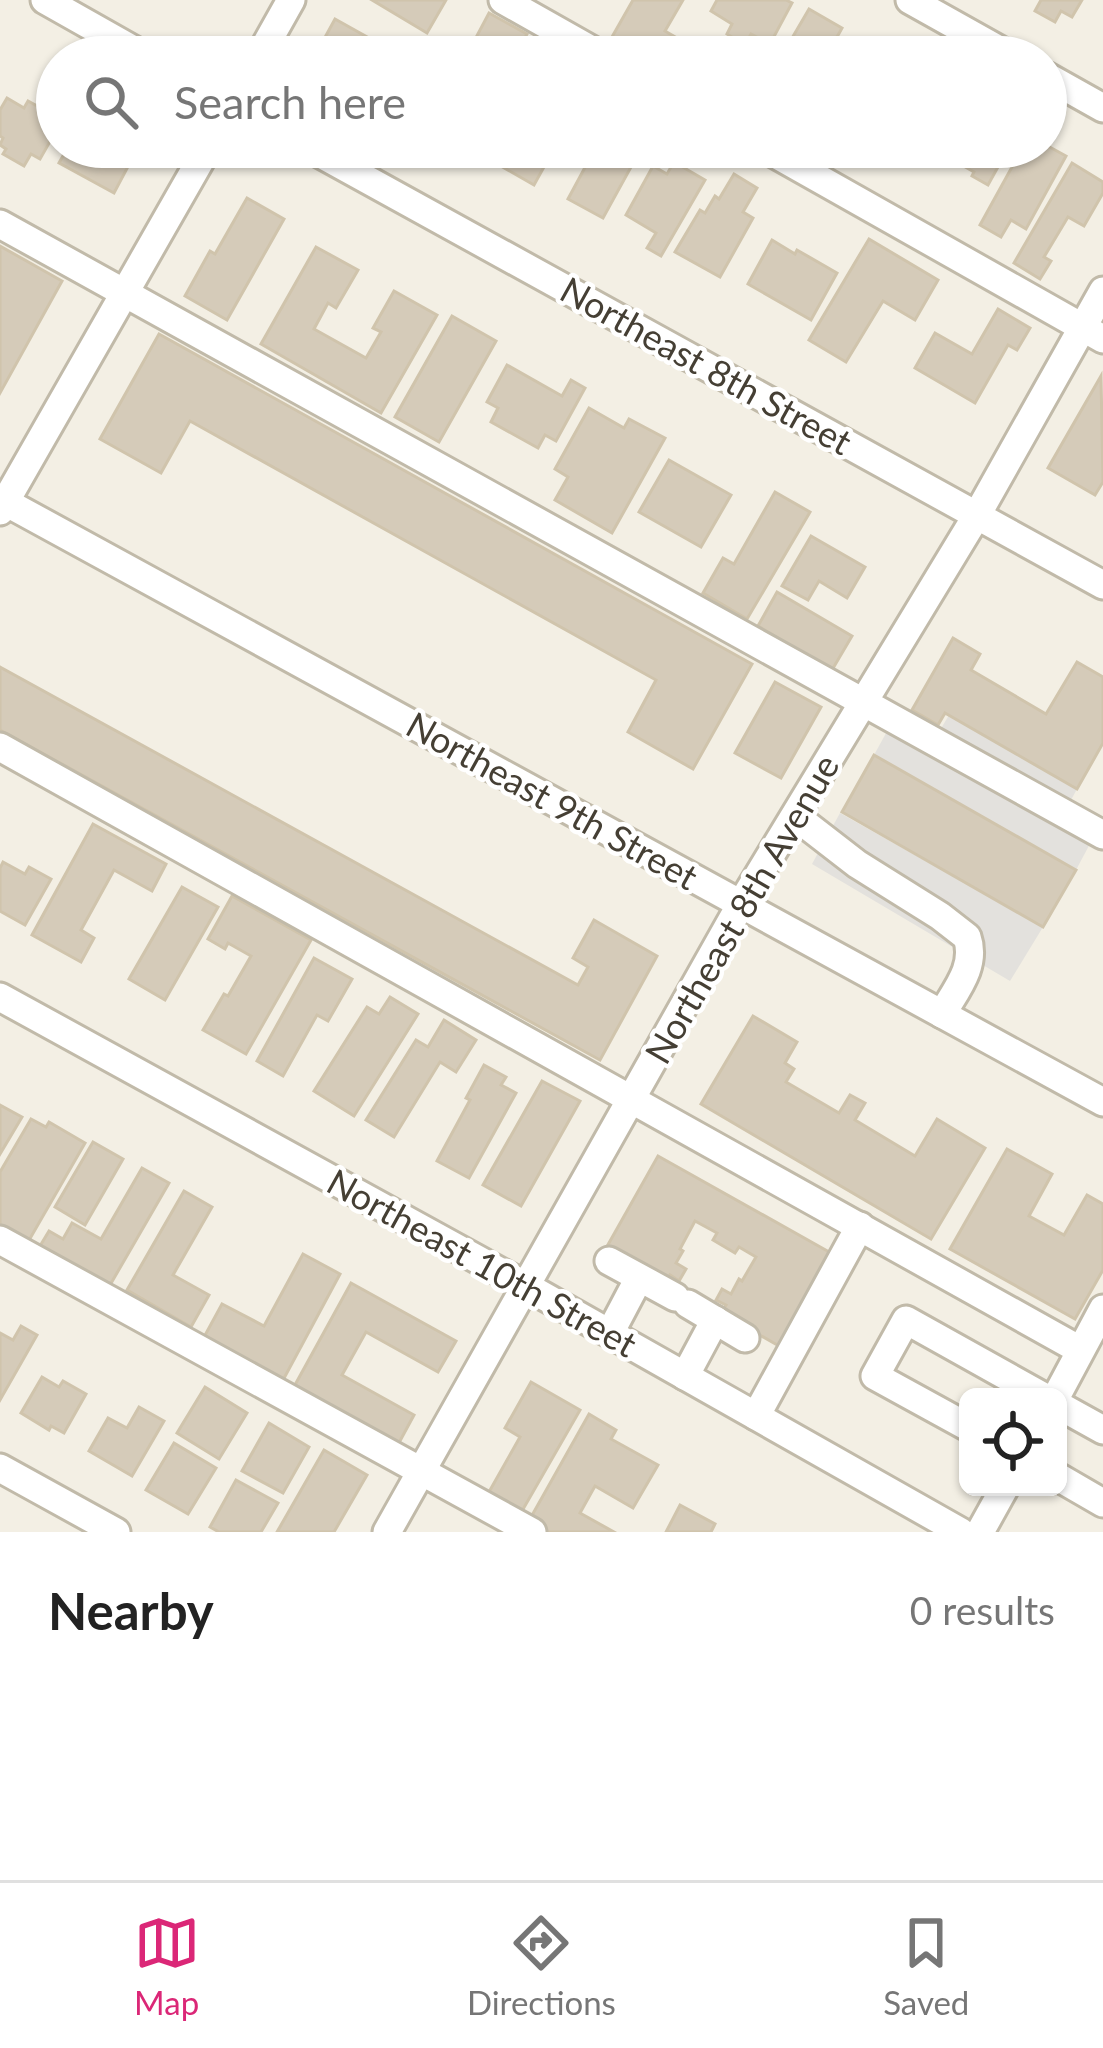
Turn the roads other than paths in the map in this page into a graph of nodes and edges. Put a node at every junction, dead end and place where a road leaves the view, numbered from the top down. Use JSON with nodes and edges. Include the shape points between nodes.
{"nodes":[{"id":1,"x":45,"y":0,"type":"edge"},
{"id":2,"x":291,"y":0,"type":"edge"},
{"id":3,"x":503,"y":0,"type":"edge"},
{"id":4,"x":910,"y":0,"type":"edge"},
{"id":5,"x":109,"y":36,"type":"edge"},
{"id":6,"x":271,"y":36,"type":"edge"},
{"id":7,"x":567,"y":36,"type":"edge"},
{"id":8,"x":974,"y":36,"type":"edge"},
{"id":9,"x":1067,"y":88,"type":"edge"},
{"id":10,"x":1103,"y":108,"type":"edge"},
{"id":11,"x":196,"y":168,"type":"edge"},
{"id":12,"x":346,"y":168,"type":"edge"},
{"id":13,"x":800,"y":168,"type":"edge"},
{"id":14,"x":0,"y":224,"type":"edge"},
{"id":15,"x":1103,"y":290,"type":"edge"},
{"id":16,"x":125,"y":293,"type":"junction"},
{"id":17,"x":1093,"y":333,"type":"edge"},
{"id":18,"x":2,"y":504,"type":"edge"},
{"id":19,"x":977,"y":515,"type":"junction"},
{"id":20,"x":1103,"y":585,"type":"edge"},
{"id":21,"x":863,"y":703,"type":"junction"},
{"id":22,"x":0,"y":747,"type":"edge"},
{"id":23,"x":794,"y":816,"type":"junction"},
{"id":24,"x":1103,"y":835,"type":"edge"},
{"id":25,"x":741,"y":904,"type":"junction"},
{"id":26,"x":0,"y":998,"type":"edge"},
{"id":27,"x":942,"y":1014,"type":"junction"},
{"id":28,"x":632,"y":1099,"type":"junction"},
{"id":29,"x":1103,"y":1102,"type":"edge"},
{"id":30,"x":860,"y":1226,"type":"junction"},
{"id":31,"x":0,"y":1240,"type":"edge"},
{"id":32,"x":609,"y":1261,"type":"dead end"},
{"id":33,"x":639,"y":1278,"type":"junction"},
{"id":34,"x":526,"y":1286,"type":"junction"},
{"id":35,"x":1103,"y":1309,"type":"edge"},
{"id":36,"x":715,"y":1320,"type":"junction"},
{"id":37,"x":610,"y":1333,"type":"junction"},
{"id":38,"x":1080,"y":1351,"type":"junction"},
{"id":39,"x":787,"y":1359,"type":"junction"},
{"id":40,"x":685,"y":1376,"type":"junction"},
{"id":41,"x":1028,"y":1388,"type":"edge"},
{"id":42,"x":1063,"y":1388,"type":"edge"},
{"id":43,"x":1067,"y":1407,"type":"edge"},
{"id":44,"x":756,"y":1416,"type":"junction"},
{"id":45,"x":959,"y":1422,"type":"edge"},
{"id":46,"x":1103,"y":1430,"type":"edge"},
{"id":47,"x":0,"y":1468,"type":"edge"},
{"id":48,"x":422,"y":1471,"type":"junction"},
{"id":49,"x":1067,"y":1483,"type":"edge"},
{"id":50,"x":1001,"y":1496,"type":"edge"},
{"id":51,"x":1103,"y":1503,"type":"edge"},
{"id":52,"x":116,"y":1532,"type":"edge"},
{"id":53,"x":387,"y":1532,"type":"edge"},
{"id":54,"x":532,"y":1532,"type":"edge"},
{"id":55,"x":961,"y":1532,"type":"edge"},
{"id":56,"x":980,"y":1532,"type":"edge"}],
"edges":[{"from":1,"to":5,"type":"street"},
{"from":2,"to":6,"type":"street"},
{"from":3,"to":7,"type":"street"},
{"from":4,"to":8,"type":"street"},
{"from":9,"to":10,"type":"street"},
{"from":11,"to":16,"type":"street"},
{"from":12,"to":19,"type":"street","name":"Northeast 8th Street"},
{"from":13,"to":17,"type":"street"},
{"from":14,"to":16,"type":"street"},
{"from":15,"to":17,"type":"street","name":"Northeast 8th Avenue"},
{"from":16,"to":18,"type":"street"},
{"from":16,"to":21,"type":"street"},
{"from":17,"to":19,"type":"street","name":"Northeast 8th Avenue"},
{"from":18,"to":25,"type":"street","name":"Northeast 9th Street"},
{"from":19,"to":20,"type":"street","name":"Northeast 8th Street"},
{"from":19,"to":21,"type":"street","name":"Northeast 8th Avenue"},
{"from":21,"to":23,"type":"street","name":"Northeast 8th Avenue"},
{"from":21,"to":24,"type":"street"},
{"from":22,"to":28,"type":"street"},
{"from":23,"to":25,"type":"street","name":"Northeast 8th Avenue"},
{"from":23,"to":27,"type":"street","via":[[967,938],[971,958]]},
{"from":25,"to":27,"type":"street","name":"Northeast 9th Street"},
{"from":25,"to":28,"type":"street","name":"Northeast 8th Avenue"},
{"from":26,"to":34,"type":"street","name":"Northeast 10th Street"},
{"from":27,"to":29,"type":"street","name":"Northeast 9th Street"},
{"from":28,"to":30,"type":"street"},
{"from":28,"to":34,"type":"street","name":"Northeast 8th Avenue"},
{"from":30,"to":38,"type":"street"},
{"from":30,"to":39,"type":"street"},
{"from":31,"to":48,"type":"street"},
{"from":32,"to":33,"type":"street"},
{"from":33,"to":36,"type":"street"},
{"from":33,"to":37,"type":"street"},
{"from":34,"to":37,"type":"street","name":"Northeast 10th Street"},
{"from":34,"to":48,"type":"street","name":"Northeast 8th Avenue"},
{"from":35,"to":38,"type":"street"},
{"from":36,"to":39,"type":"street"},
{"from":36,"to":40,"type":"street"},
{"from":37,"to":40,"type":"street","name":"Northeast 10th Street"},
{"from":38,"to":42,"type":"street"},
{"from":39,"to":44,"type":"street"},
{"from":40,"to":44,"type":"street","name":"Northeast 10th Street"},
{"from":41,"to":45,"type":"street","via":[[906,1320],[875,1376]]},
{"from":43,"to":46,"type":"street"},
{"from":44,"to":55,"type":"street","name":"Northeast 10th Street"},
{"from":47,"to":52,"type":"street"},
{"from":48,"to":53,"type":"street","name":"Northeast 8th Avenue"},
{"from":48,"to":54,"type":"street"},
{"from":49,"to":51,"type":"street"},
{"from":50,"to":56,"type":"street"}]}
